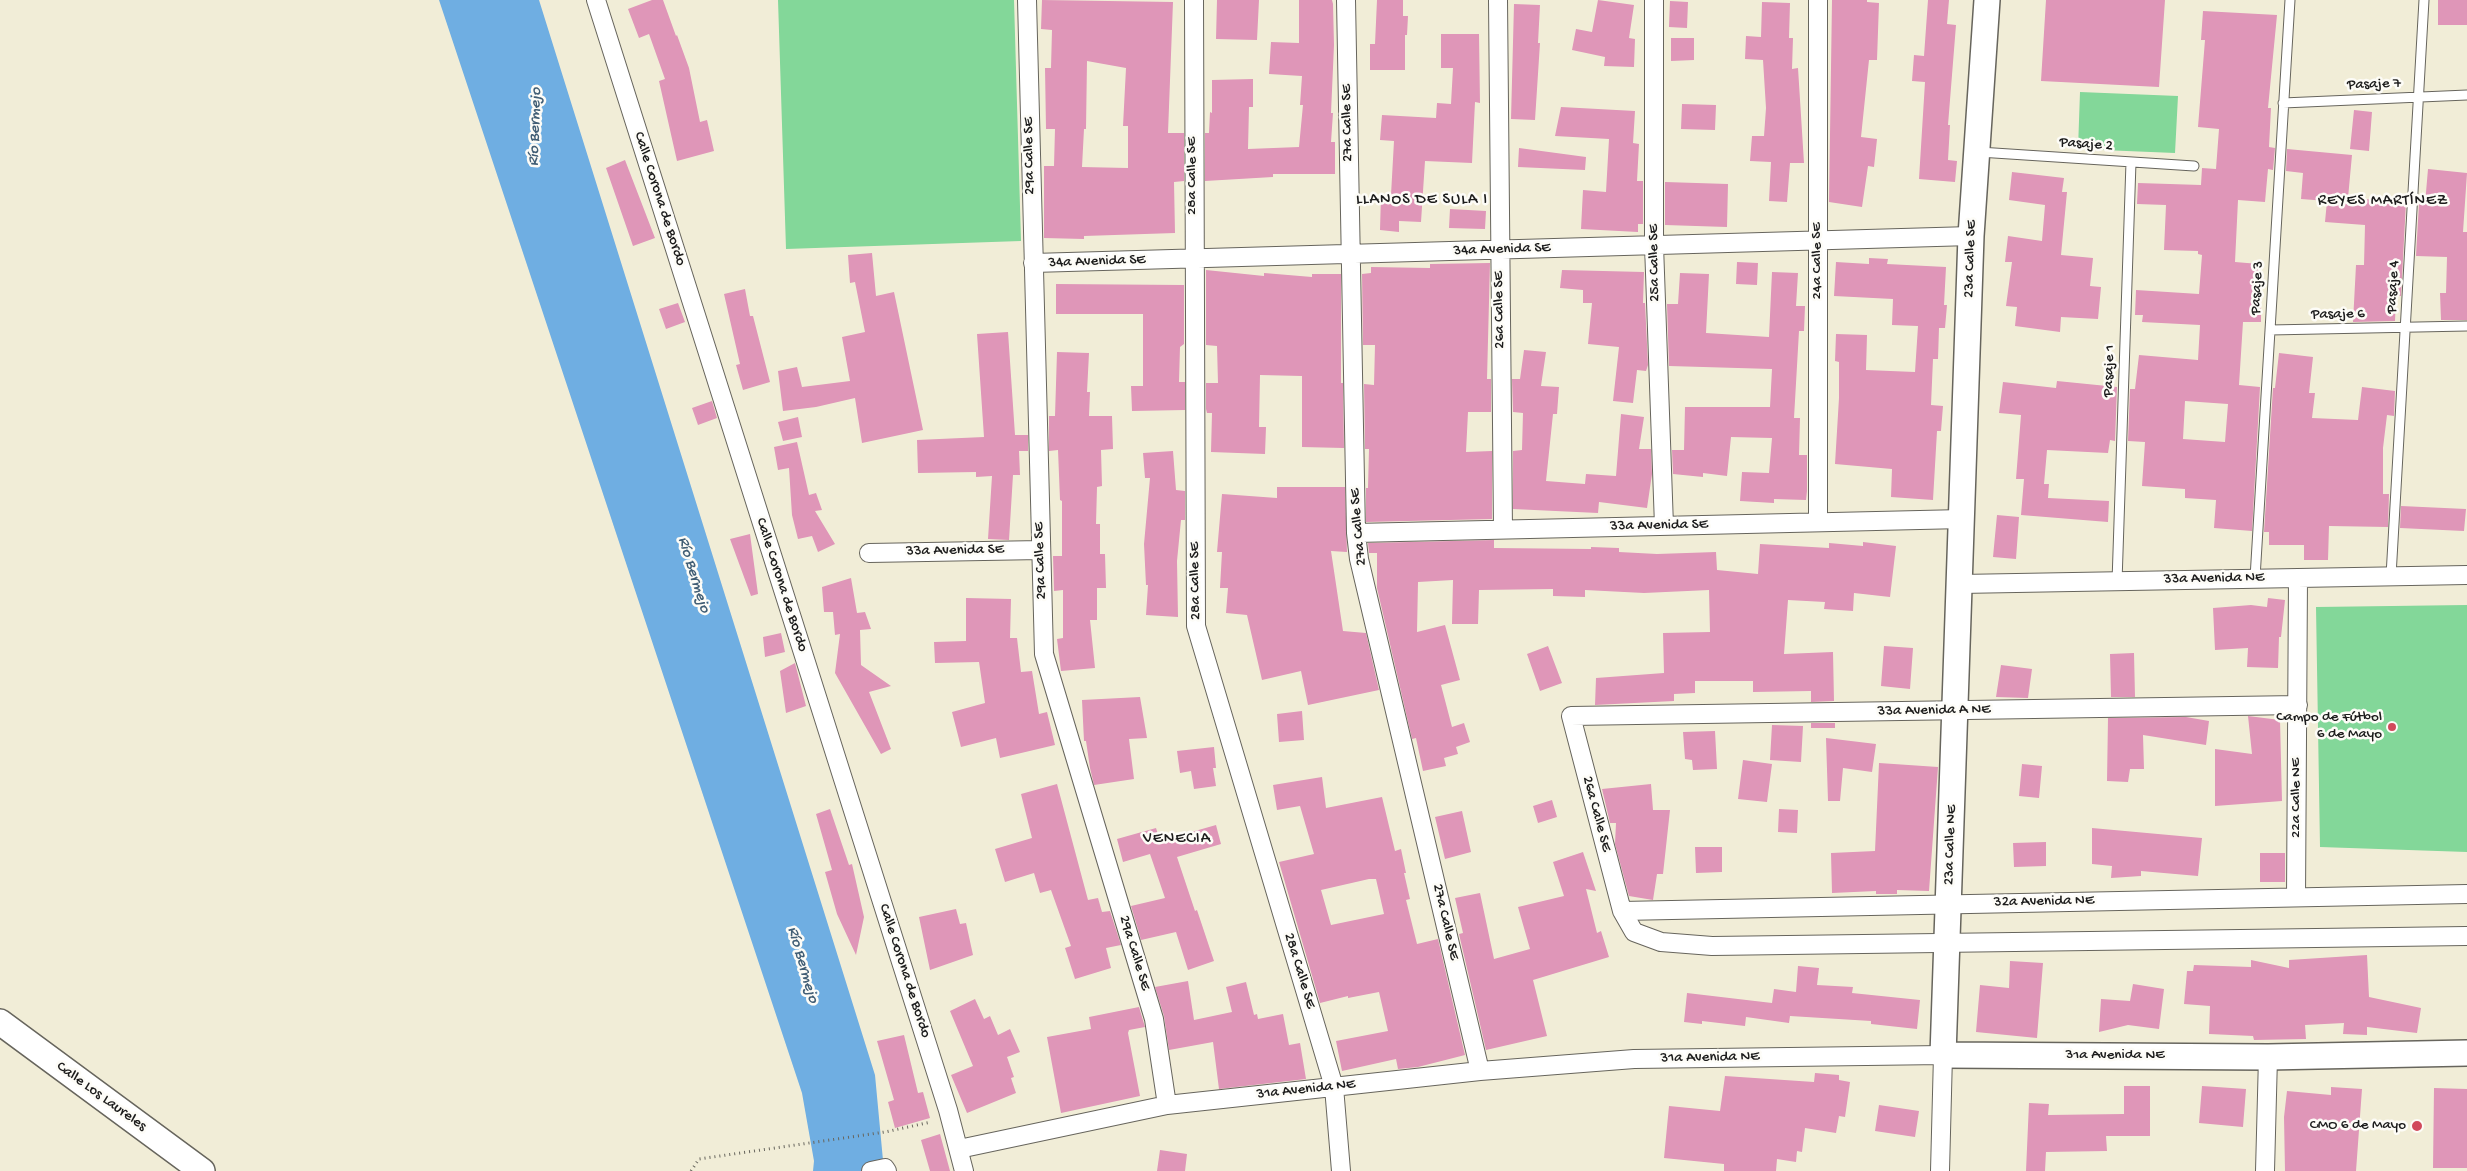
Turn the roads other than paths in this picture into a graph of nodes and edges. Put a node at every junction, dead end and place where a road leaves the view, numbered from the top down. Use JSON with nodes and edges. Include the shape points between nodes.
{"nodes":[{"id":1,"x":596,"y":0,"type":"edge"},
{"id":2,"x":1027,"y":0,"type":"edge"},
{"id":3,"x":1194,"y":0,"type":"edge"},
{"id":4,"x":1346,"y":0,"type":"edge"},
{"id":5,"x":1498,"y":0,"type":"edge"},
{"id":6,"x":1654,"y":0,"type":"edge"},
{"id":7,"x":1818,"y":0,"type":"edge"},
{"id":8,"x":1987,"y":0,"type":"edge"},
{"id":9,"x":2290,"y":0,"type":"edge"},
{"id":10,"x":2424,"y":0,"type":"edge"},
{"id":11,"x":2467,"y":95,"type":"edge"},
{"id":12,"x":2419,"y":97,"type":"junction"},
{"id":13,"x":2283,"y":102,"type":"junction"},
{"id":14,"x":1977,"y":152,"type":"junction"},
{"id":15,"x":2131,"y":162,"type":"junction"},
{"id":16,"x":2194,"y":166,"type":"dead end"},
{"id":17,"x":1971,"y":236,"type":"junction"},
{"id":18,"x":1818,"y":241,"type":"junction"},
{"id":19,"x":1654,"y":245,"type":"junction"},
{"id":20,"x":1499,"y":250,"type":"junction"},
{"id":21,"x":1350,"y":254,"type":"junction"},
{"id":22,"x":1193,"y":259,"type":"junction"},
{"id":23,"x":1033,"y":263,"type":"junction"},
{"id":24,"x":2467,"y":326,"type":"edge"},
{"id":25,"x":2405,"y":327,"type":"junction"},
{"id":26,"x":2270,"y":330,"type":"junction"},
{"id":27,"x":1963,"y":519,"type":"junction"},
{"id":28,"x":1818,"y":522,"type":"junction"},
{"id":29,"x":1664,"y":526,"type":"junction"},
{"id":30,"x":1503,"y":529,"type":"junction"},
{"id":31,"x":1356,"y":533,"type":"junction"},
{"id":32,"x":1041,"y":550,"type":"junction"},
{"id":33,"x":869,"y":553,"type":"dead end"},
{"id":34,"x":2467,"y":575,"type":"edge"},
{"id":35,"x":2391,"y":576,"type":"junction"},
{"id":36,"x":2255,"y":578,"type":"junction"},
{"id":37,"x":2298,"y":578,"type":"junction"},
{"id":38,"x":2117,"y":582,"type":"junction"},
{"id":39,"x":1960,"y":584,"type":"junction"},
{"id":40,"x":2298,"y":705,"type":"junction"},
{"id":41,"x":1956,"y":710,"type":"junction"},
{"id":42,"x":1571,"y":716,"type":"joint"},
{"id":43,"x":2467,"y":894,"type":"edge"},
{"id":44,"x":2296,"y":897,"type":"junction"},
{"id":45,"x":1949,"y":904,"type":"junction"},
{"id":46,"x":1622,"y":911,"type":"junction"},
{"id":47,"x":2467,"y":936,"type":"edge"},
{"id":48,"x":0,"y":1022,"type":"edge"},
{"id":49,"x":2467,"y":1052,"type":"edge"},
{"id":50,"x":1944,"y":1055,"type":"junction"},
{"id":51,"x":2268,"y":1058,"type":"junction"},
{"id":52,"x":1480,"y":1071,"type":"junction"},
{"id":53,"x":1334,"y":1087,"type":"junction"},
{"id":54,"x":1167,"y":1105,"type":"junction"},
{"id":55,"x":959,"y":1150,"type":"junction"},
{"id":56,"x":202,"y":1171,"type":"edge"},
{"id":57,"x":871,"y":1171,"type":"edge"},
{"id":58,"x":887,"y":1171,"type":"edge"},
{"id":59,"x":964,"y":1171,"type":"edge"},
{"id":60,"x":1341,"y":1171,"type":"edge"},
{"id":61,"x":1940,"y":1171,"type":"edge"},
{"id":62,"x":2265,"y":1171,"type":"edge"}],
"edges":[{"from":1,"to":55,"type":"street","name":"Calle Corona de Bordo"},
{"from":2,"to":23,"type":"street","name":"29a Calle SE"},
{"from":3,"to":22,"type":"street","name":"28a Calle SE"},
{"from":4,"to":21,"type":"street","name":"27a Calle SE"},
{"from":5,"to":20,"type":"street","name":"26a Calle SE"},
{"from":6,"to":19,"type":"street","name":"25a Calle SE"},
{"from":7,"to":18,"type":"street","name":"24a Calle SE"},
{"from":8,"to":14,"type":"street","name":"23a Calle SE"},
{"from":9,"to":13,"type":"lane","name":"Pasaje 3"},
{"from":10,"to":12,"type":"lane","name":"Pasaje 4"},
{"from":11,"to":12,"type":"lane","name":"Pasaje 7"},
{"from":12,"to":13,"type":"lane","name":"Pasaje 7"},
{"from":12,"to":25,"type":"lane","name":"Pasaje 4"},
{"from":13,"to":26,"type":"lane","name":"Pasaje 3"},
{"from":14,"to":15,"type":"lane","name":"Pasaje 2"},
{"from":14,"to":17,"type":"street","name":"23a Calle SE"},
{"from":15,"to":16,"type":"lane","name":"Pasaje 2"},
{"from":15,"to":38,"type":"lane","name":"Pasaje 1"},
{"from":17,"to":18,"type":"street","name":"34a Avenida SE"},
{"from":17,"to":27,"type":"street","name":"23a Calle SE"},
{"from":18,"to":19,"type":"street","name":"34a Avenida SE"},
{"from":18,"to":28,"type":"street","name":"24a Calle SE"},
{"from":19,"to":20,"type":"street","name":"34a Avenida SE"},
{"from":19,"to":29,"type":"street","name":"25a Calle SE"},
{"from":20,"to":21,"type":"street","name":"34a Avenida SE"},
{"from":20,"to":30,"type":"street","name":"26a Calle SE"},
{"from":21,"to":22,"type":"street","name":"34a Avenida SE"},
{"from":21,"to":31,"type":"street","name":"27a Calle SE"},
{"from":22,"to":23,"type":"street","name":"34a Avenida SE"},
{"from":22,"to":53,"type":"street","name":"28a Calle SE","via":[[1196,626]]},
{"from":23,"to":32,"type":"street","name":"29a Calle SE"},
{"from":24,"to":25,"type":"lane","name":"Pasaje 6"},
{"from":25,"to":26,"type":"lane","name":"Pasaje 6"},
{"from":25,"to":35,"type":"lane","name":"Pasaje 4"},
{"from":26,"to":36,"type":"lane","name":"Pasaje 3"},
{"from":27,"to":28,"type":"street","name":"33a Avenida SE"},
{"from":27,"to":39,"type":"street","name":"23a Calle NE"},
{"from":28,"to":29,"type":"street","name":"33a Avenida SE"},
{"from":29,"to":30,"type":"street","name":"33a Avenida SE"},
{"from":30,"to":31,"type":"street","name":"33a Avenida SE"},
{"from":31,"to":52,"type":"street","name":"27a Calle SE","via":[[1359,559]]},
{"from":32,"to":33,"type":"street","name":"33a Avenida SE"},
{"from":32,"to":54,"type":"street","name":"29a Calle SE","via":[[1044,654],[1154,1019]]},
{"from":34,"to":35,"type":"street","name":"33a Avenida NE"},
{"from":35,"to":37,"type":"street","name":"33a Avenida NE"},
{"from":36,"to":37,"type":"street","name":"33a Avenida NE"},
{"from":36,"to":38,"type":"street","name":"33a Avenida NE"},
{"from":37,"to":40,"type":"street","name":"22a Calle NE"},
{"from":38,"to":39,"type":"street","name":"33a Avenida NE"},
{"from":39,"to":41,"type":"street","name":"23a Calle NE"},
{"from":40,"to":41,"type":"street","name":"33a Avenida A NE"},
{"from":40,"to":44,"type":"street","name":"22a Calle NE"},
{"from":41,"to":42,"type":"street","name":"33a Avenida A NE"},
{"from":41,"to":45,"type":"street","name":"23a Calle NE"},
{"from":42,"to":46,"type":"street","name":"26a Calle SE"},
{"from":43,"to":44,"type":"street","name":"32a Avenida NE"},
{"from":44,"to":45,"type":"street","name":"32a Avenida NE"},
{"from":45,"to":46,"type":"street","name":"32a Avenida NE"},
{"from":45,"to":50,"type":"street","name":"23a Calle NE"},
{"from":46,"to":47,"type":"street","name":"26a Calle SE","via":[[1634,932],[1661,942],[1712,946]]},
{"from":48,"to":56,"type":"street","name":"Calle Los Laureles"},
{"from":49,"to":51,"type":"street","name":"31a Avenida NE"},
{"from":50,"to":51,"type":"street","name":"31a Avenida NE"},
{"from":50,"to":52,"type":"street","name":"31a Avenida NE","via":[[1634,1059]]},
{"from":50,"to":61,"type":"street","name":"23a Calle NE"},
{"from":51,"to":62,"type":"street"},
{"from":52,"to":53,"type":"street","name":"31a Avenida NE"},
{"from":53,"to":54,"type":"street","name":"31a Avenida NE"},
{"from":53,"to":60,"type":"street","name":"28a Calle SE"},
{"from":54,"to":55,"type":"street","name":"31a Avenida NE"},
{"from":55,"to":59,"type":"street","name":"Calle Corona de Bordo"},
{"from":57,"to":58,"type":"street","via":[[884,1168]]}]}
